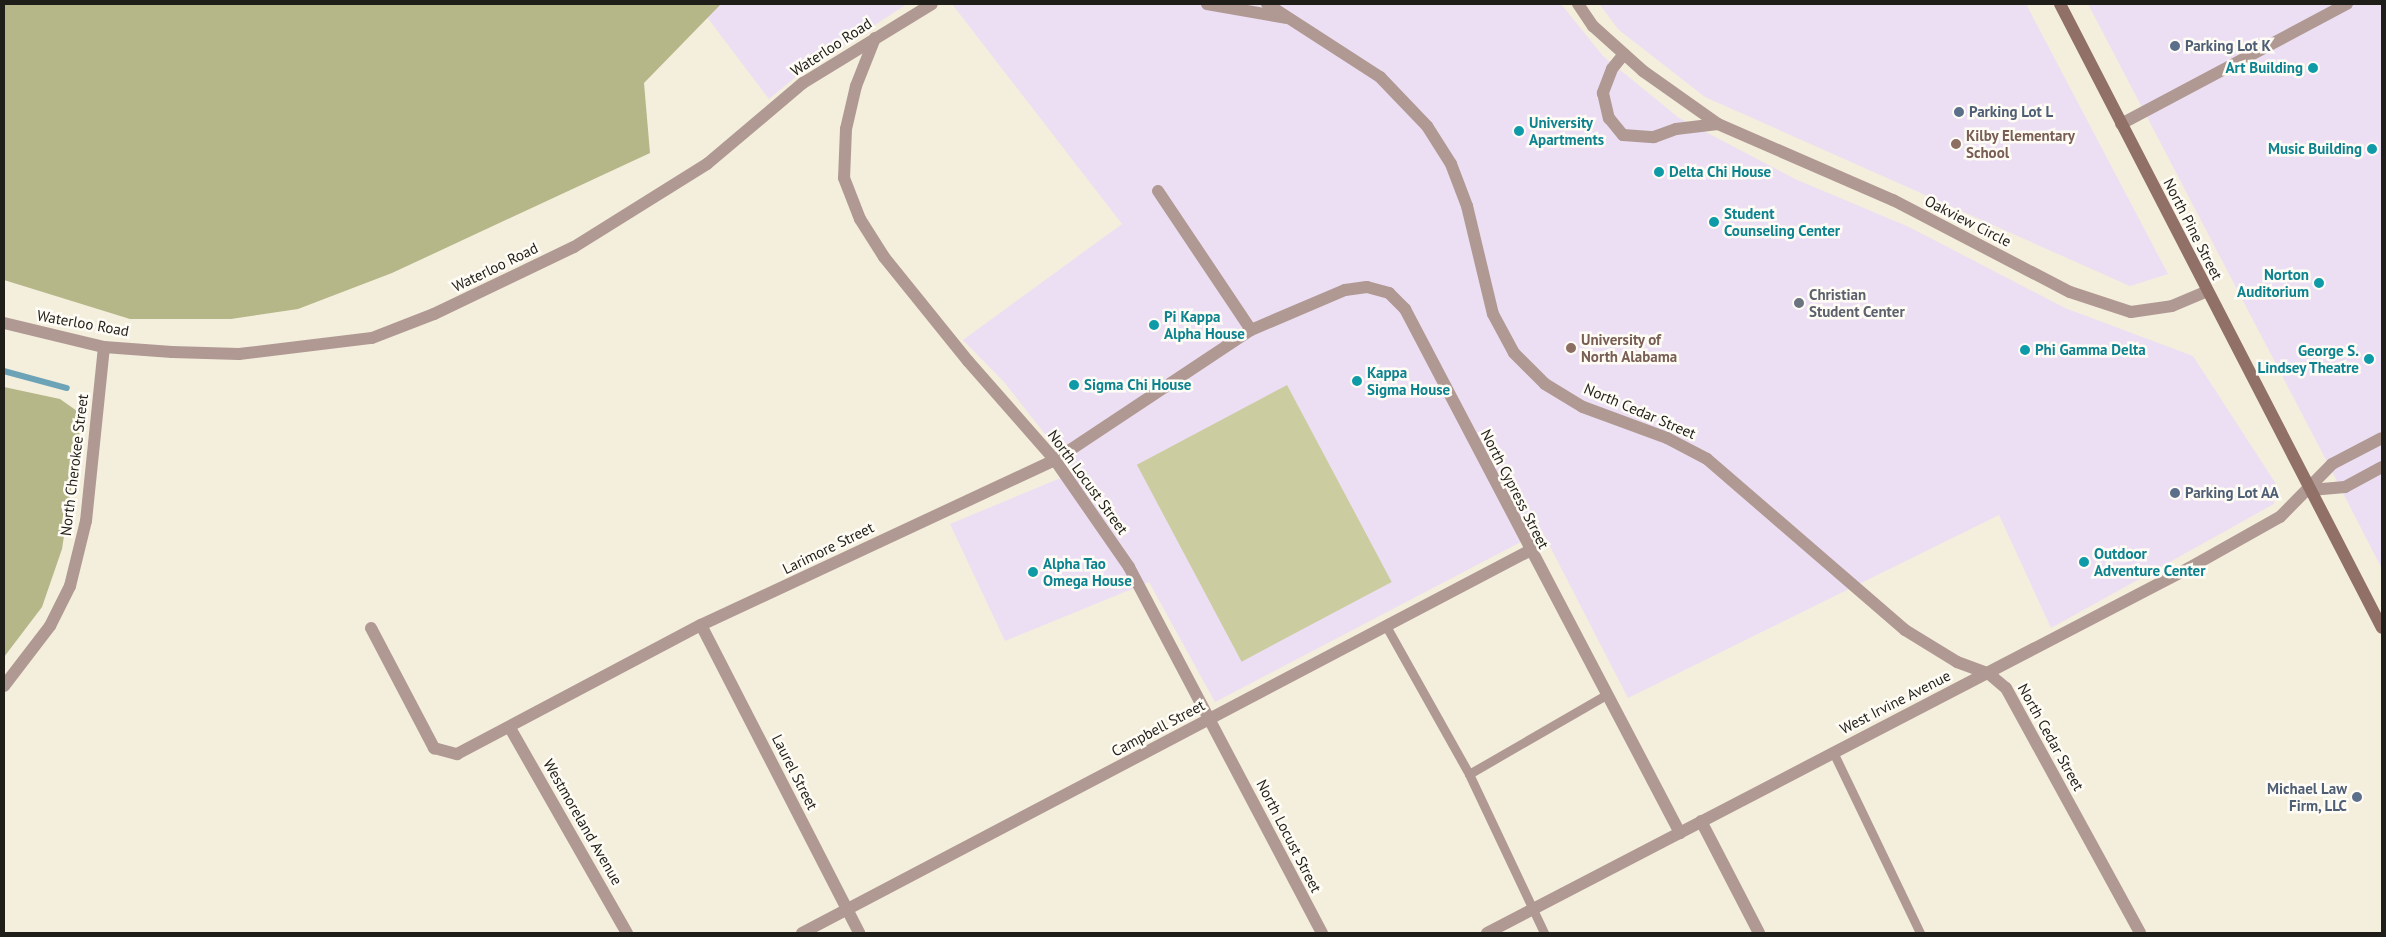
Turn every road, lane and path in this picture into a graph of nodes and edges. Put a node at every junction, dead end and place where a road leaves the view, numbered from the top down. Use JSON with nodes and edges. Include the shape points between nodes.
{"nodes":[{"id":1,"x":932,"y":4,"type":"edge"},
{"id":2,"x":1207,"y":4,"type":"edge"},
{"id":3,"x":1267,"y":4,"type":"edge"},
{"id":4,"x":1578,"y":4,"type":"edge"},
{"id":5,"x":2060,"y":4,"type":"edge"},
{"id":6,"x":2347,"y":4,"type":"edge"},
{"id":7,"x":1291,"y":19,"type":"junction"},
{"id":8,"x":875,"y":38,"type":"junction"},
{"id":9,"x":1624,"y":54,"type":"junction"},
{"id":10,"x":1718,"y":124,"type":"junction"},
{"id":11,"x":2122,"y":124,"type":"junction"},
{"id":12,"x":1158,"y":191,"type":"dead end"},
{"id":13,"x":2207,"y":291,"type":"junction"},
{"id":14,"x":4,"y":323,"type":"edge"},
{"id":15,"x":1251,"y":330,"type":"junction"},
{"id":16,"x":104,"y":347,"type":"junction"},
{"id":17,"x":2382,"y":438,"type":"edge"},
{"id":18,"x":1055,"y":460,"type":"junction"},
{"id":19,"x":2382,"y":467,"type":"edge"},
{"id":20,"x":2311,"y":490,"type":"junction"},
{"id":21,"x":1529,"y":551,"type":"junction"},
{"id":22,"x":701,"y":625,"type":"junction"},
{"id":23,"x":1386,"y":626,"type":"junction"},
{"id":24,"x":371,"y":628,"type":"dead end"},
{"id":25,"x":2382,"y":628,"type":"edge"},
{"id":26,"x":1988,"y":673,"type":"junction"},
{"id":27,"x":4,"y":686,"type":"edge"},
{"id":28,"x":1604,"y":696,"type":"junction"},
{"id":29,"x":1210,"y":719,"type":"junction"},
{"id":30,"x":510,"y":728,"type":"junction"},
{"id":31,"x":1833,"y":752,"type":"junction"},
{"id":32,"x":1469,"y":774,"type":"junction"},
{"id":33,"x":1701,"y":821,"type":"junction"},
{"id":34,"x":1680,"y":833,"type":"junction"},
{"id":35,"x":847,"y":910,"type":"junction"},
{"id":36,"x":1532,"y":910,"type":"junction"},
{"id":37,"x":627,"y":933,"type":"edge"},
{"id":38,"x":802,"y":933,"type":"edge"},
{"id":39,"x":859,"y":933,"type":"edge"},
{"id":40,"x":1322,"y":933,"type":"edge"},
{"id":41,"x":1487,"y":933,"type":"edge"},
{"id":42,"x":1544,"y":933,"type":"edge"},
{"id":43,"x":1760,"y":933,"type":"edge"},
{"id":44,"x":1920,"y":933,"type":"edge"},
{"id":45,"x":2140,"y":933,"type":"edge"}],
"edges":[{"from":1,"to":8,"type":"street","name":"Waterloo Road"},
{"from":2,"to":7,"type":"street"},
{"from":3,"to":7,"type":"street","name":"North Cedar Street"},
{"from":4,"to":9,"type":"street","name":"Oakview Circle","via":[[1593,26]]},
{"from":5,"to":11,"type":"main road","name":"North Pine Street"},
{"from":6,"to":11,"type":"street"},
{"from":7,"to":26,"type":"street","name":"North Cedar Street","via":[[1380,77],[1427,126],[1451,164],[1467,206],[1493,314],[1514,353],[1545,384],[1583,406],[1667,438],[1707,459],[1905,630],[1957,662]]},
{"from":8,"to":16,"type":"street","name":"Waterloo Road","via":[[804,82],[699,169],[574,247],[434,314],[372,338],[306,348],[239,354]]},
{"from":8,"to":18,"type":"street","name":"North Locust Street","via":[[856,86],[846,129],[844,178],[860,219],[884,257],[956,347]]},
{"from":9,"to":10,"type":"street","name":"Oakview Circle"},
{"from":9,"to":10,"type":"street","name":"Oakview Circle","via":[[1612,69],[1603,93],[1609,118],[1623,135],[1654,137],[1676,128]]},
{"from":10,"to":13,"type":"street","name":"Oakview Circle","via":[[1893,200],[2070,292],[2131,312],[2172,306]]},
{"from":11,"to":13,"type":"main road","name":"North Pine Street"},
{"from":12,"to":15,"type":"street"},
{"from":13,"to":20,"type":"main road","name":"North Pine Street"},
{"from":14,"to":16,"type":"street","name":"Waterloo Road"},
{"from":15,"to":18,"type":"street","name":"Larimore Street"},
{"from":15,"to":21,"type":"street","name":"North Cypress Street","via":[[1344,290],[1367,287],[1389,292],[1405,309]]},
{"from":16,"to":27,"type":"street","name":"North Cherokee Street","via":[[86,522],[70,586],[50,626]]},
{"from":17,"to":20,"type":"street","name":"West Irvine Avenue","via":[[2332,464]]},
{"from":18,"to":22,"type":"street","name":"Larimore Street"},
{"from":18,"to":29,"type":"street","name":"North Locust Street","via":[[1129,566]]},
{"from":19,"to":20,"type":"street","via":[[2345,486]]},
{"from":20,"to":25,"type":"main road","name":"North Pine Street"},
{"from":20,"to":26,"type":"street","name":"West Irvine Avenue","via":[[2280,517]]},
{"from":21,"to":23,"type":"street","name":"Campbell Street"},
{"from":21,"to":28,"type":"street","name":"North Cypress Street"},
{"from":22,"to":30,"type":"street","name":"Larimore Street"},
{"from":22,"to":35,"type":"street","name":"Laurel Street"},
{"from":23,"to":29,"type":"street","name":"Campbell Street"},
{"from":23,"to":32,"type":"lane"},
{"from":24,"to":30,"type":"street","name":"Larimore Street","via":[[434,748],[457,754]]},
{"from":26,"to":31,"type":"street","name":"West Irvine Avenue"},
{"from":26,"to":45,"type":"street","name":"North Cedar Street","via":[[2006,688]]},
{"from":28,"to":32,"type":"lane"},
{"from":28,"to":34,"type":"street","name":"North Cypress Street"},
{"from":29,"to":35,"type":"street","name":"Campbell Street"},
{"from":29,"to":40,"type":"street","name":"North Locust Street"},
{"from":30,"to":37,"type":"street","name":"Westmoreland Avenue"},
{"from":31,"to":33,"type":"street","name":"West Irvine Avenue"},
{"from":31,"to":44,"type":"lane"},
{"from":32,"to":36,"type":"lane"},
{"from":33,"to":34,"type":"street","name":"West Irvine Avenue"},
{"from":33,"to":43,"type":"street"},
{"from":34,"to":36,"type":"street","name":"West Irvine Avenue"},
{"from":35,"to":38,"type":"street","name":"Campbell Street"},
{"from":35,"to":39,"type":"street","name":"Laurel Street"},
{"from":36,"to":41,"type":"street","name":"West Irvine Avenue"},
{"from":36,"to":42,"type":"lane"}]}
